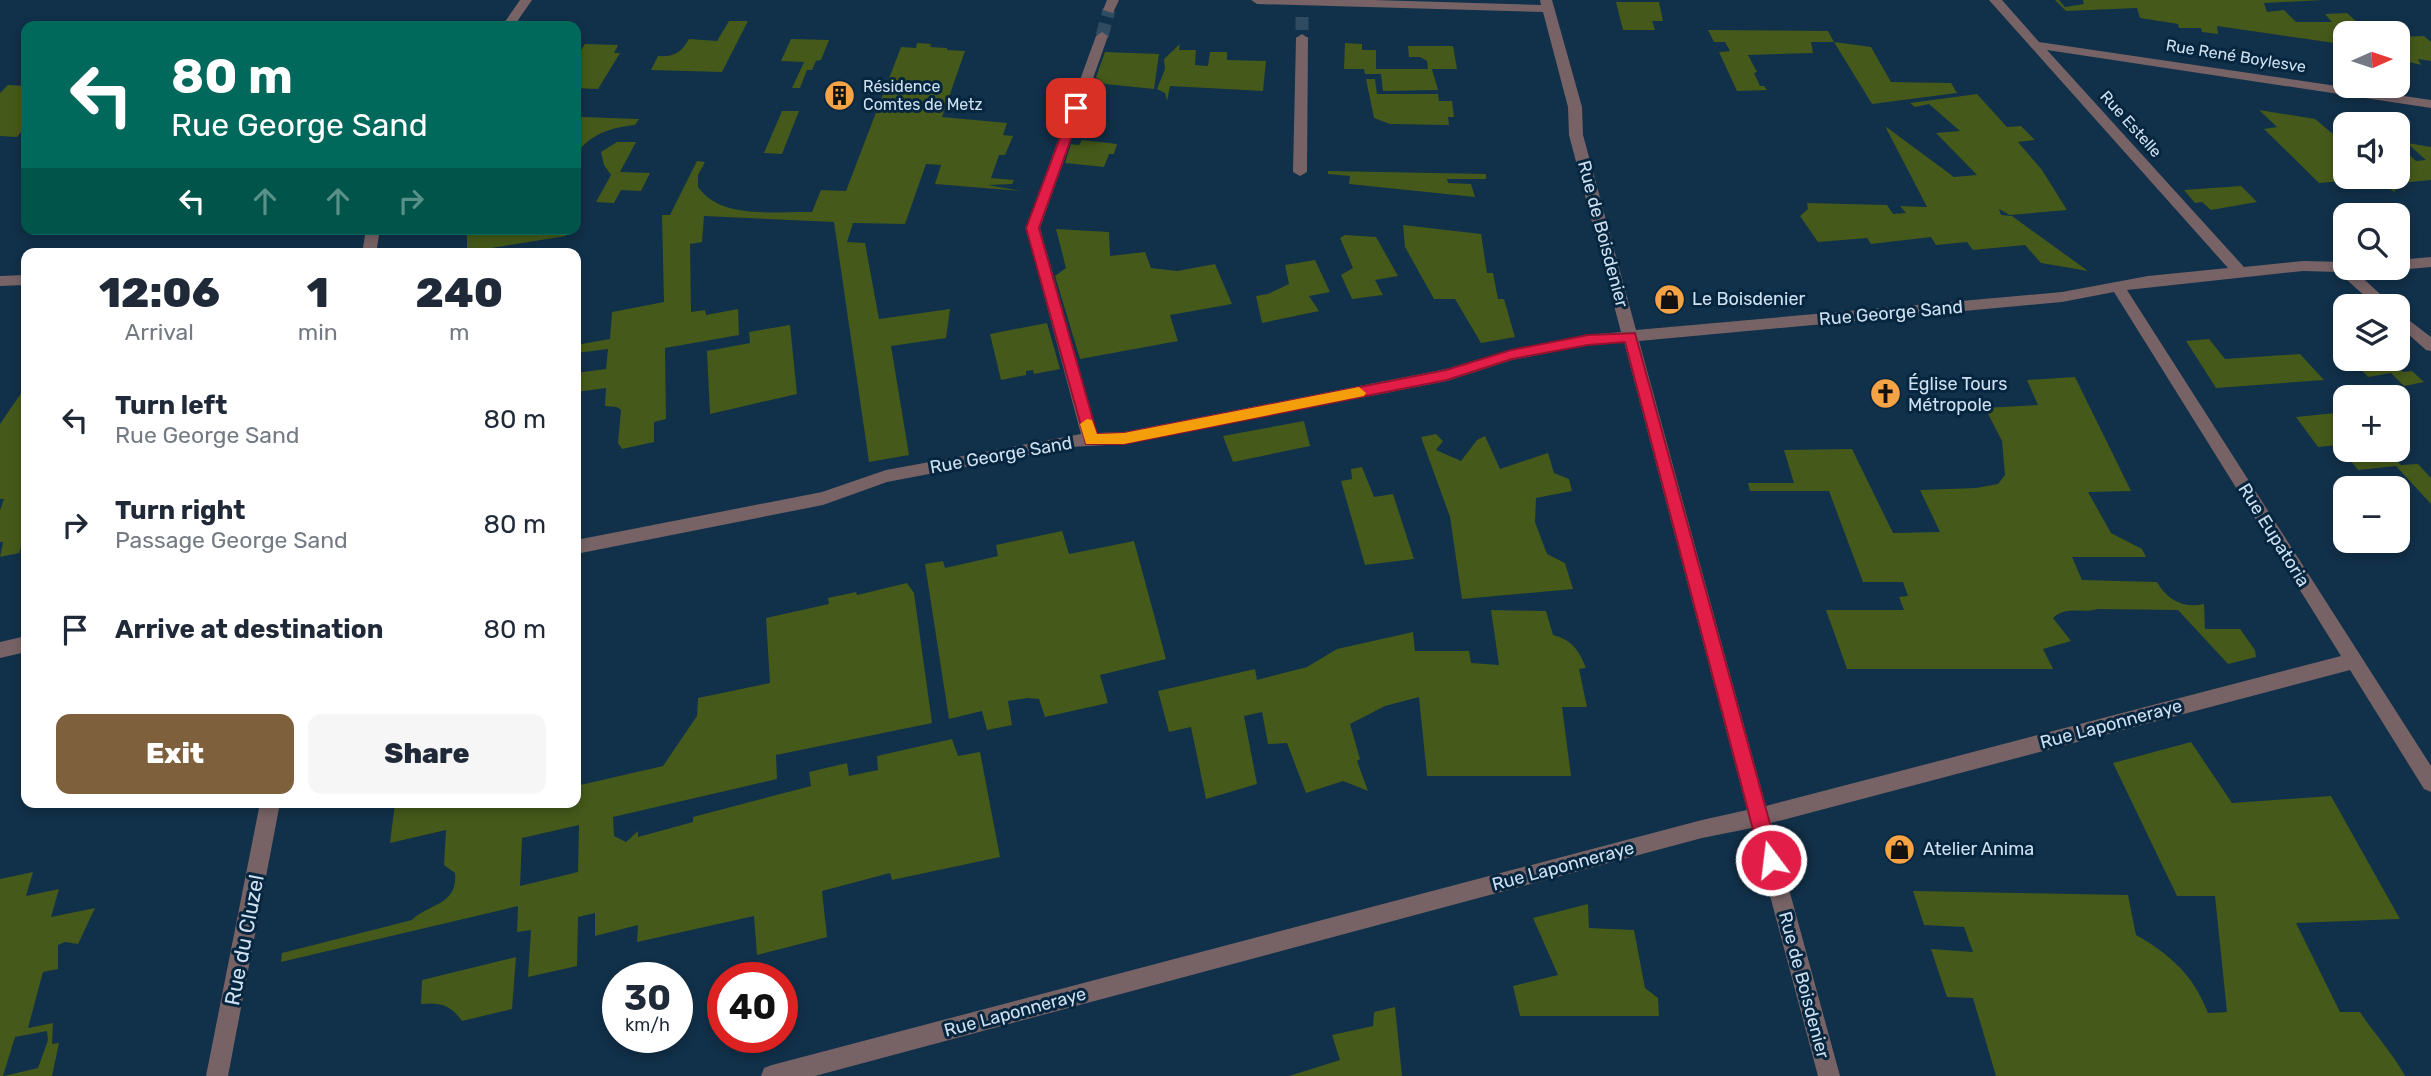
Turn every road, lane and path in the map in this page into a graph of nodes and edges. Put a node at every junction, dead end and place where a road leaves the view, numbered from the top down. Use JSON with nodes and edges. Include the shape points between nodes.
{"nodes":[{"id":1,"x":526,"y":0,"type":"edge"},
{"id":2,"x":1256,"y":0,"type":"edge"},
{"id":3,"x":1995,"y":0,"type":"edge"},
{"id":4,"x":1548,"y":5,"type":"edge"},
{"id":5,"x":1302,"y":8,"type":"edge"},
{"id":6,"x":511,"y":21,"type":"edge"},
{"id":7,"x":1102,"y":36,"type":"tunnel mouth"},
{"id":8,"x":1302,"y":38,"type":"tunnel mouth"},
{"id":9,"x":2036,"y":45,"type":"junction"},
{"id":10,"x":2431,"y":104,"type":"edge"},
{"id":11,"x":1300,"y":172,"type":"dead end"},
{"id":12,"x":2431,"y":262,"type":"edge"},
{"id":13,"x":2410,"y":264,"type":"edge"},
{"id":14,"x":2333,"y":267,"type":"edge"},
{"id":15,"x":2240,"y":272,"type":"junction"},
{"id":16,"x":21,"y":280,"type":"edge"},
{"id":17,"x":2358,"y":280,"type":"edge"},
{"id":18,"x":0,"y":281,"type":"edge"},
{"id":19,"x":2118,"y":287,"type":"junction"},
{"id":20,"x":2372,"y":294,"type":"edge"},
{"id":21,"x":2410,"y":328,"type":"edge"},
{"id":22,"x":1630,"y":336,"type":"junction"},
{"id":23,"x":2431,"y":346,"type":"edge"},
{"id":24,"x":1091,"y":440,"type":"junction"},
{"id":25,"x":581,"y":546,"type":"edge"},
{"id":26,"x":21,"y":645,"type":"edge"},
{"id":27,"x":0,"y":650,"type":"edge"},
{"id":28,"x":2354,"y":661,"type":"junction"},
{"id":29,"x":2431,"y":783,"type":"edge"},
{"id":30,"x":269,"y":808,"type":"edge"},
{"id":31,"x":1759,"y":817,"type":"junction"},
{"id":32,"x":218,"y":1076,"type":"edge"},
{"id":33,"x":772,"y":1076,"type":"edge"},
{"id":34,"x":1829,"y":1076,"type":"edge"}],
"edges":[{"from":1,"to":6,"type":"street"},
{"from":2,"to":5,"type":"street"},
{"from":3,"to":9,"type":"street","name":"Rue Estelle"},
{"from":4,"to":5,"type":"street"},
{"from":4,"to":22,"type":"street","name":"Rue de Boisdenier","via":[[1576,107],[1576,135]]},
{"from":7,"to":24,"type":"street","via":[[1033,228]]},
{"from":8,"to":11,"type":"street"},
{"from":9,"to":10,"type":"street","name":"Rue René Boylesve"},
{"from":9,"to":15,"type":"street","name":"Rue Estelle"},
{"from":12,"to":13,"type":"street"},
{"from":14,"to":15,"type":"street","name":"Rue George Sand"},
{"from":15,"to":19,"type":"street","name":"Rue George Sand"},
{"from":16,"to":18,"type":"street"},
{"from":17,"to":20,"type":"street"},
{"from":19,"to":22,"type":"street","name":"Rue George Sand","via":[[2049,298]]},
{"from":19,"to":28,"type":"street","name":"Rue Eupatoria"},
{"from":21,"to":23,"type":"street"},
{"from":22,"to":24,"type":"street","name":"Rue George Sand","via":[[1511,355],[1447,375],[1124,438]]},
{"from":22,"to":31,"type":"street","name":"Rue de Boisdenier"},
{"from":24,"to":25,"type":"street","name":"Rue George Sand","via":[[886,476],[823,498]]},
{"from":26,"to":27,"type":"street"},
{"from":28,"to":29,"type":"street","name":"Rue Eupatoria"},
{"from":28,"to":31,"type":"street","name":"Rue Laponneraye"},
{"from":30,"to":32,"type":"street","name":"Rue du Cluzel"},
{"from":31,"to":33,"type":"street","name":"Rue Laponneraye"},
{"from":31,"to":34,"type":"street","name":"Rue de Boisdenier"}]}
